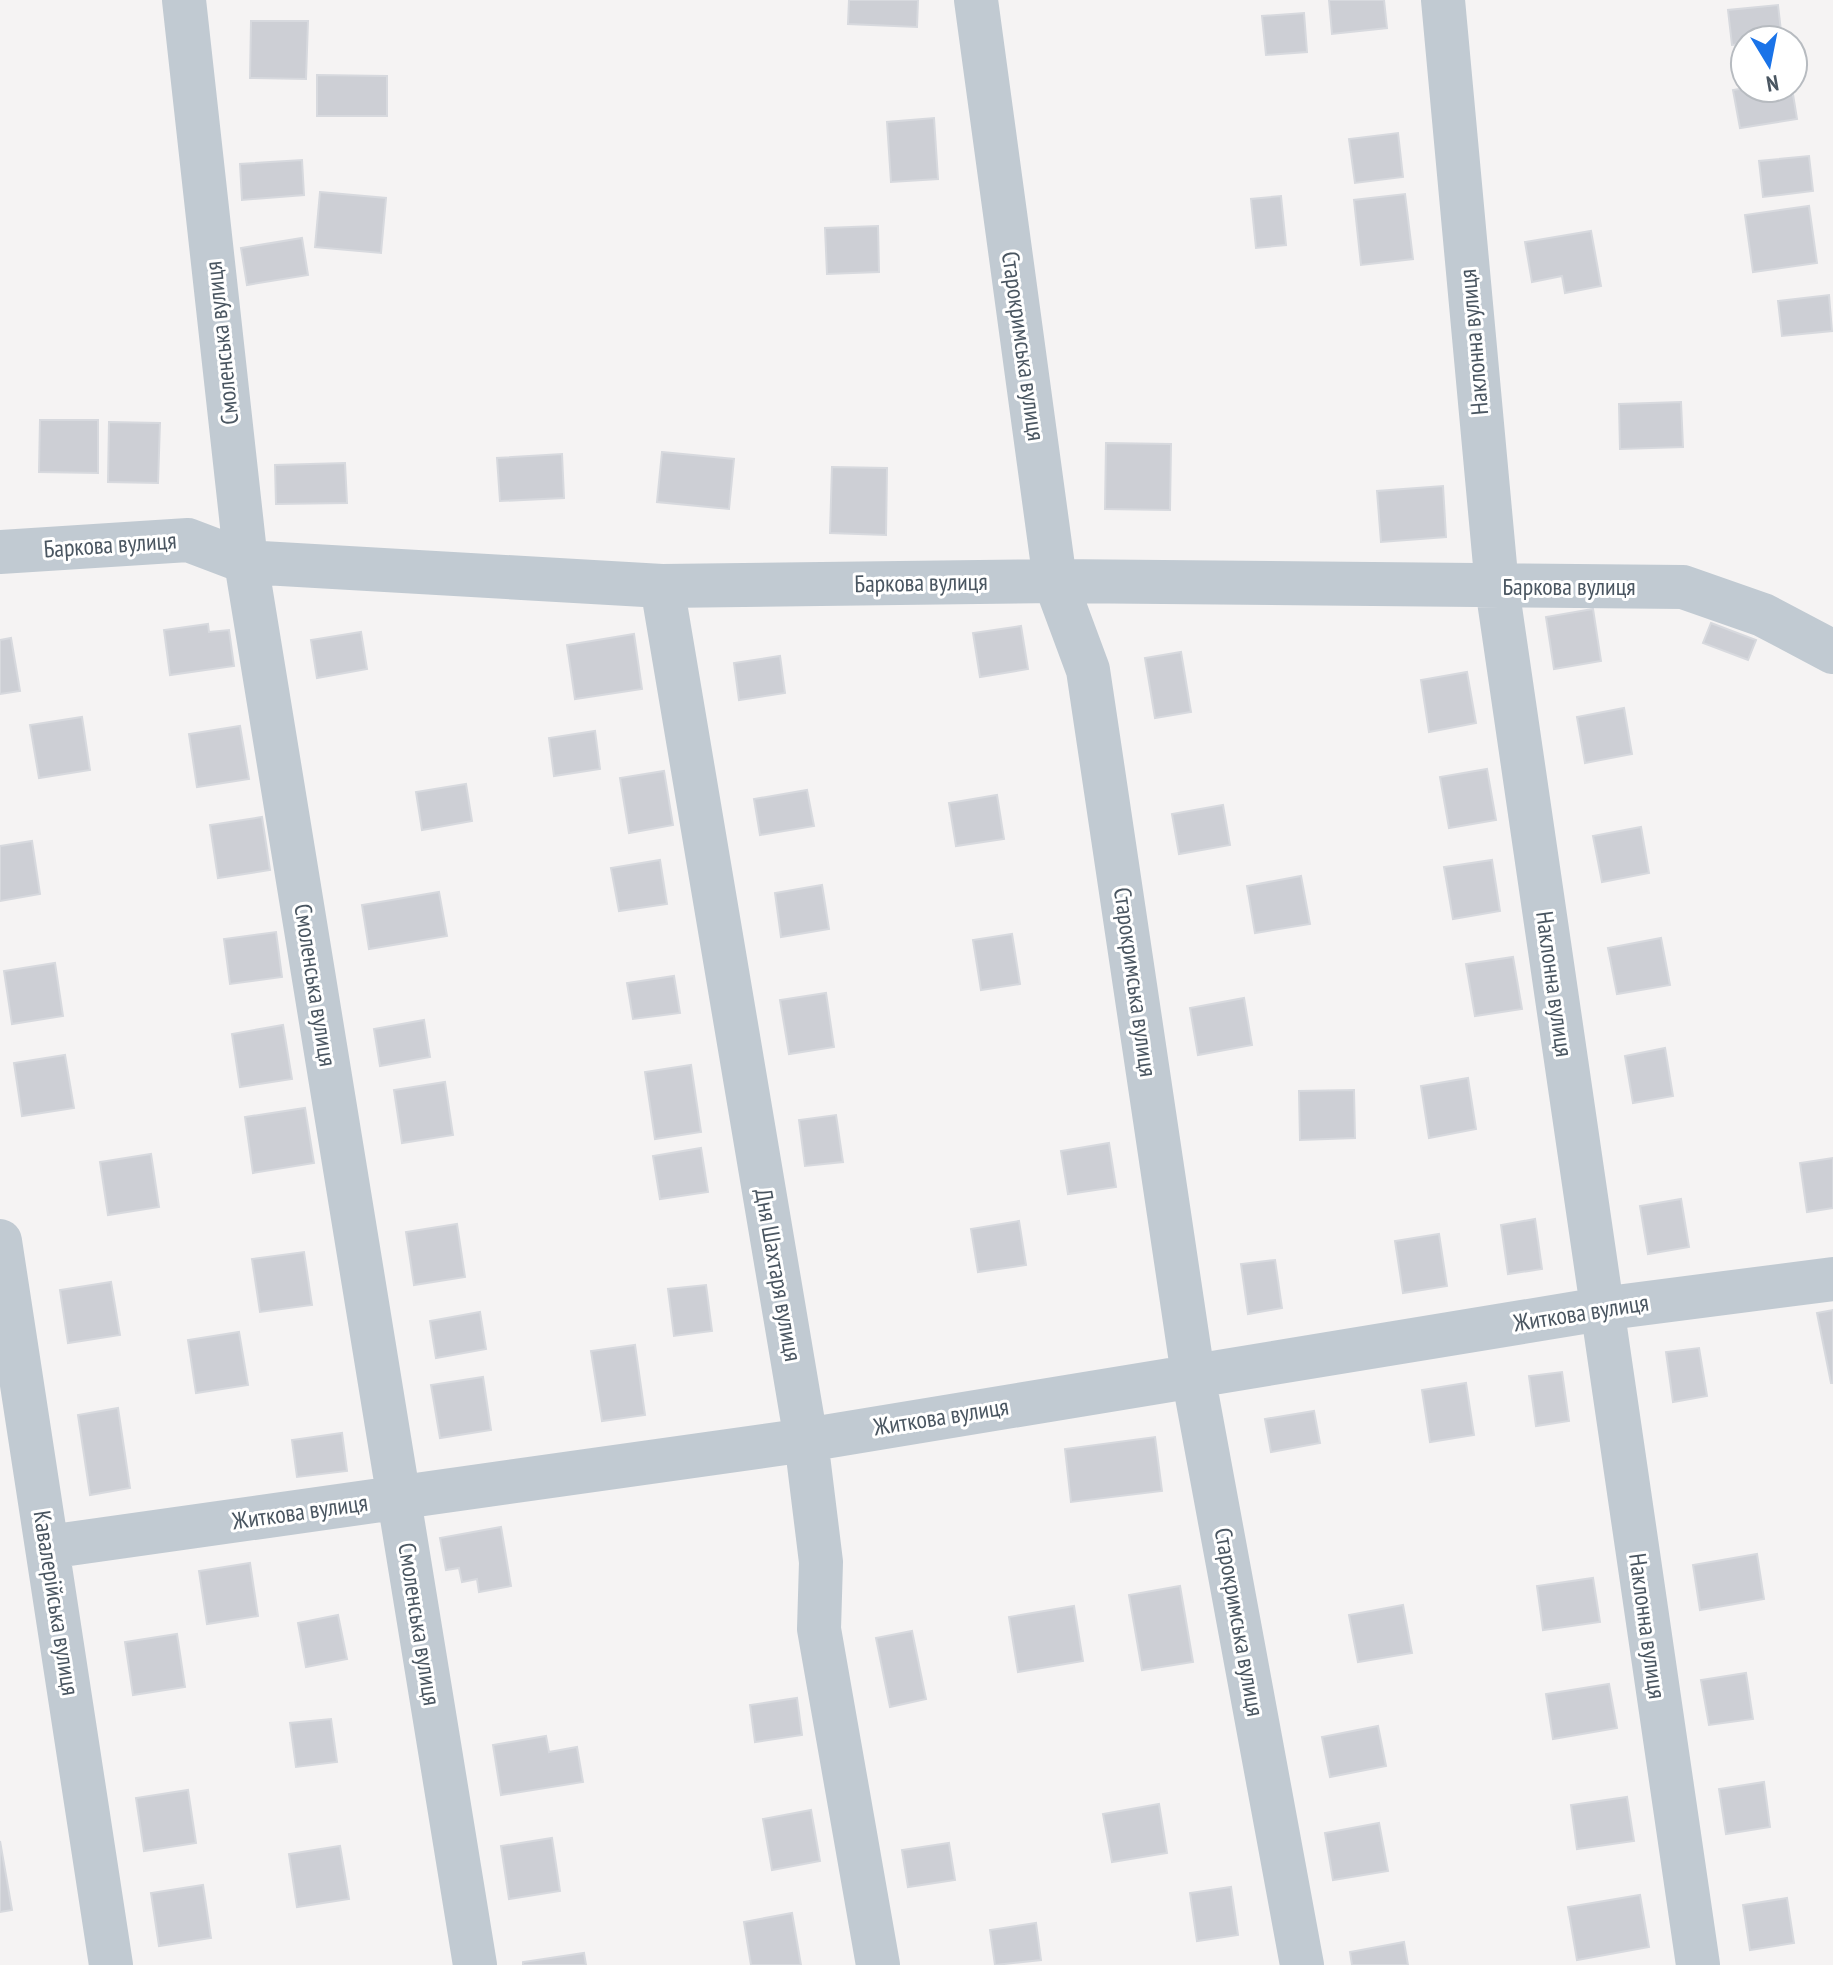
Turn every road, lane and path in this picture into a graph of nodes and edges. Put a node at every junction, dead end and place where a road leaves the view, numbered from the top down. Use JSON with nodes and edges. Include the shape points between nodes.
{"nodes":[{"id":1,"x":184,"y":0,"type":"edge"},
{"id":2,"x":976,"y":0,"type":"edge"},
{"id":3,"x":1443,"y":0,"type":"edge"},
{"id":4,"x":0,"y":552,"type":"edge"},
{"id":5,"x":246,"y":562,"type":"junction"},
{"id":6,"x":1055,"y":581,"type":"junction"},
{"id":7,"x":662,"y":586,"type":"junction"},
{"id":8,"x":1497,"y":587,"type":"junction"},
{"id":9,"x":1833,"y":652,"type":"edge"},
{"id":10,"x":0,"y":1241,"type":"edge"},
{"id":11,"x":1833,"y":1279,"type":"edge"},
{"id":12,"x":1601,"y":1309,"type":"junction"},
{"id":13,"x":1193,"y":1375,"type":"junction"},
{"id":14,"x":806,"y":1440,"type":"junction"},
{"id":15,"x":399,"y":1498,"type":"junction"},
{"id":16,"x":48,"y":1547,"type":"junction"},
{"id":17,"x":111,"y":1965,"type":"edge"},
{"id":18,"x":475,"y":1965,"type":"edge"},
{"id":19,"x":878,"y":1965,"type":"edge"},
{"id":20,"x":1302,"y":1965,"type":"edge"},
{"id":21,"x":1698,"y":1965,"type":"edge"}],
"edges":[{"from":1,"to":5,"type":"street","name":"Смоленська вулиця"},
{"from":2,"to":6,"type":"street","name":"Старокримська вулиця"},
{"from":3,"to":8,"type":"street","name":"Наклонна вулиця"},
{"from":4,"to":5,"type":"street","name":"Баркова вулиця","via":[[188,540]]},
{"from":5,"to":7,"type":"street","name":"Баркова вулиця"},
{"from":5,"to":15,"type":"street","name":"Смоленська вулиця"},
{"from":6,"to":7,"type":"street","name":"Баркова вулиця"},
{"from":6,"to":8,"type":"street","name":"Баркова вулиця"},
{"from":6,"to":13,"type":"street","name":"Старокримська вулиця","via":[[1088,670]]},
{"from":7,"to":14,"type":"street","name":"Дня Шахтаря вулиця"},
{"from":8,"to":9,"type":"street","name":"Баркова вулиця","via":[[1683,587],[1763,615]]},
{"from":8,"to":12,"type":"street","name":"Наклонна вулиця"},
{"from":10,"to":16,"type":"street","name":"Кавалерійська вулиця"},
{"from":11,"to":12,"type":"street","name":"Житкова вулиця"},
{"from":12,"to":13,"type":"street","name":"Житкова вулиця"},
{"from":12,"to":21,"type":"street","name":"Наклонна вулиця"},
{"from":13,"to":14,"type":"street","name":"Житкова вулиця"},
{"from":13,"to":20,"type":"street","name":"Старокримська вулиця"},
{"from":14,"to":15,"type":"street","name":"Житкова вулиця"},
{"from":14,"to":19,"type":"street","name":"Дня Шахтаря вулиця","via":[[821,1562],[819,1629]]},
{"from":15,"to":16,"type":"street","name":"Житкова вулиця"},
{"from":15,"to":18,"type":"street","name":"Смоленська вулиця"},
{"from":16,"to":17,"type":"street","name":"Кавалерійська вулиця"}]}
